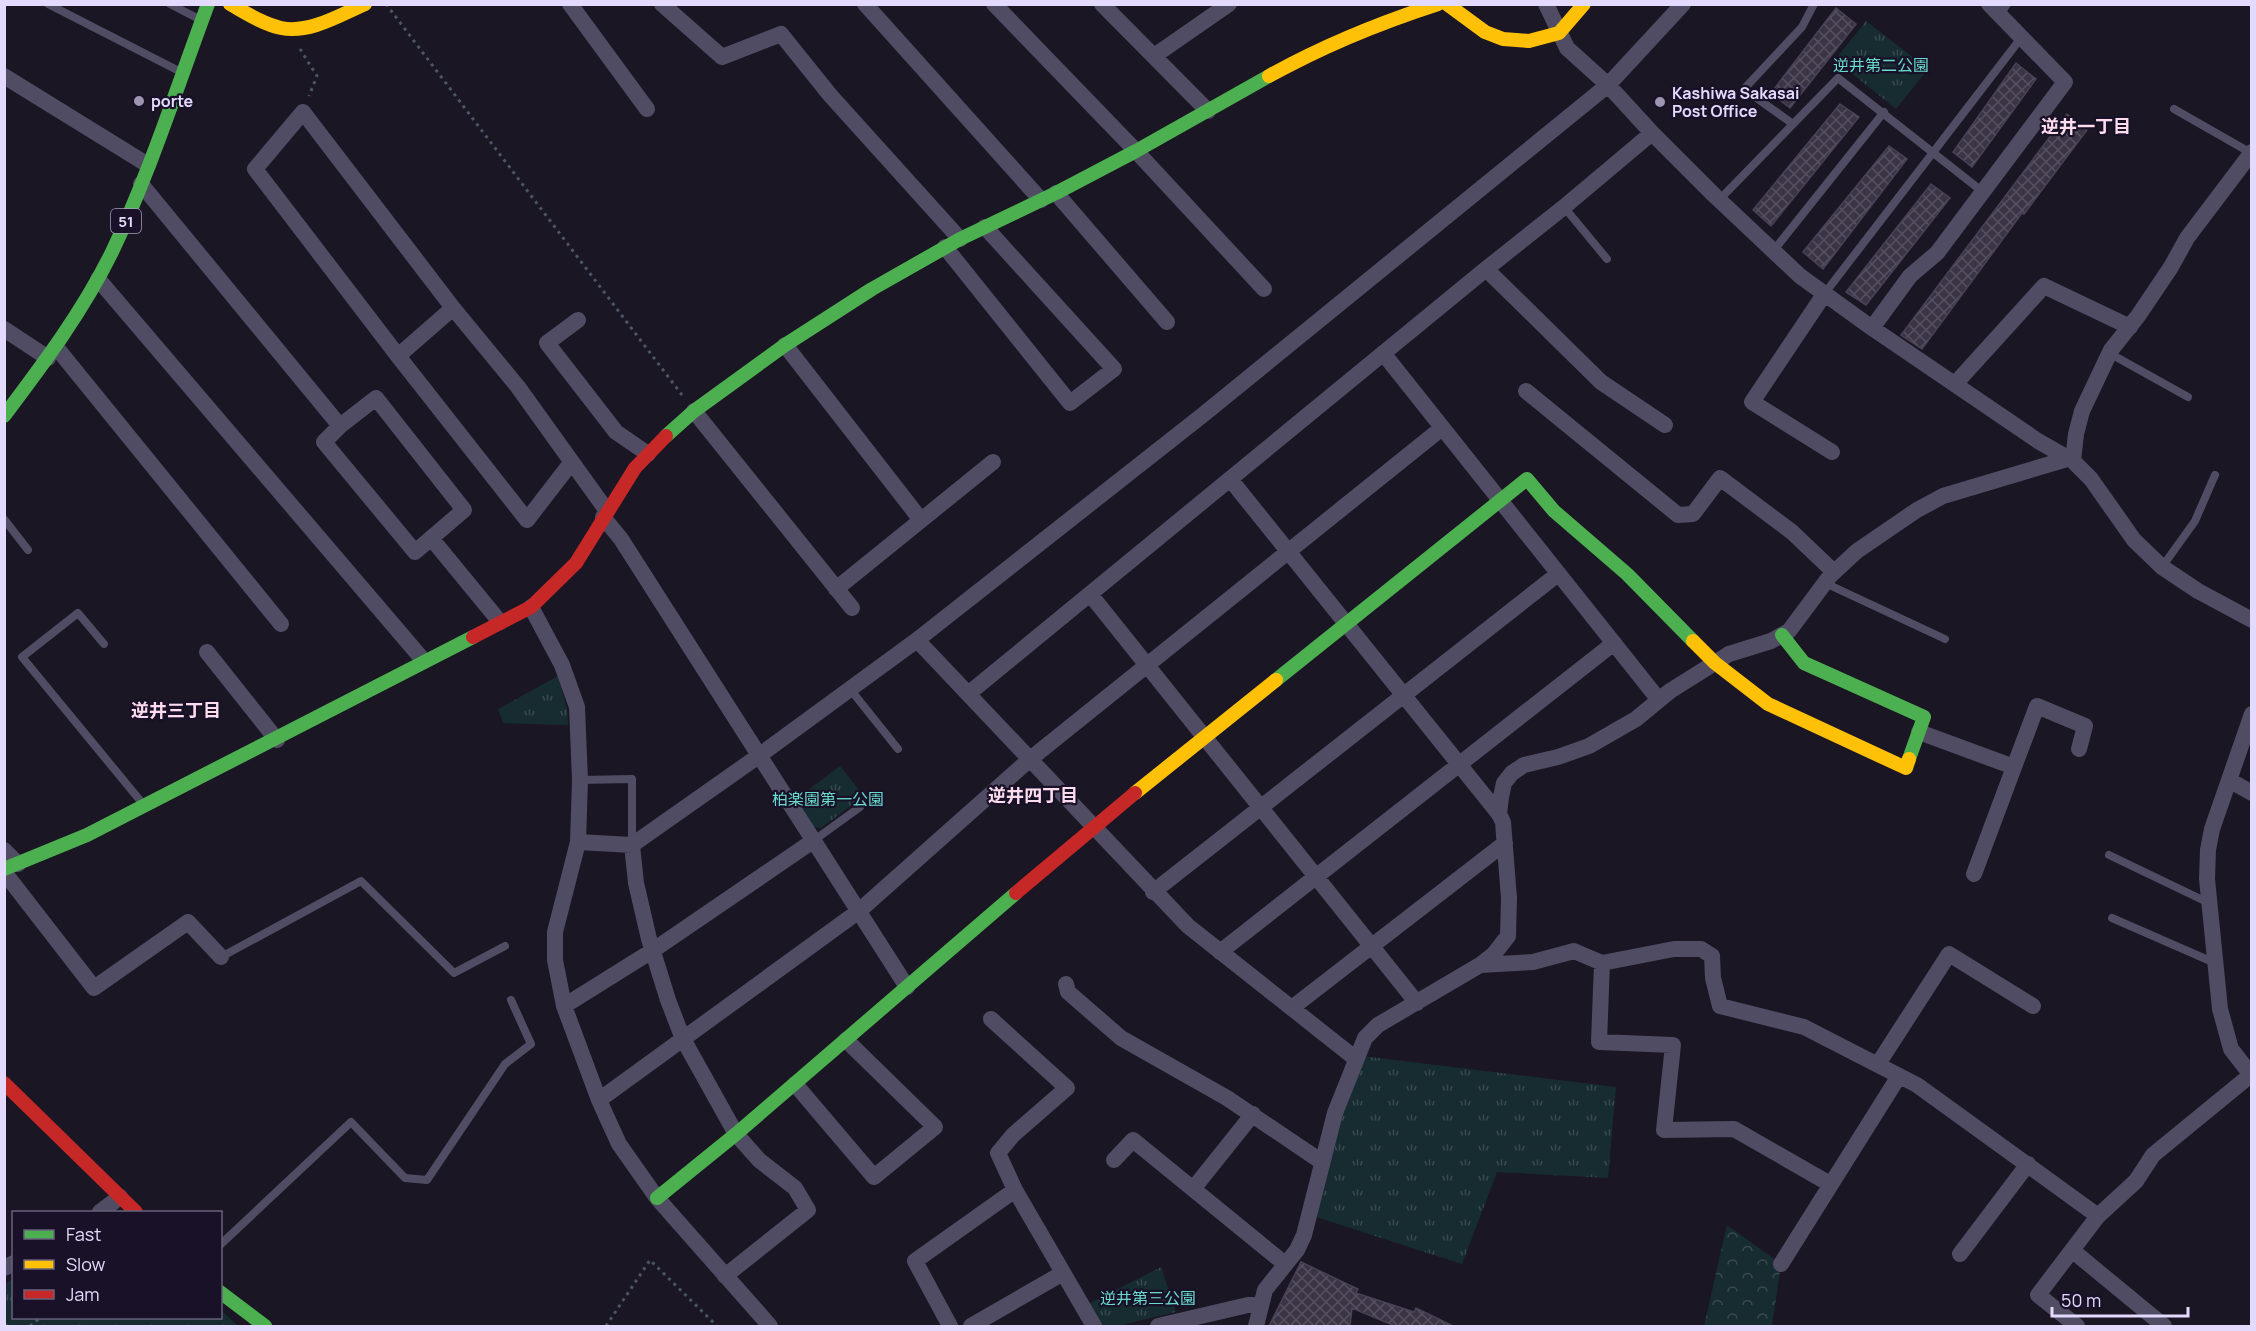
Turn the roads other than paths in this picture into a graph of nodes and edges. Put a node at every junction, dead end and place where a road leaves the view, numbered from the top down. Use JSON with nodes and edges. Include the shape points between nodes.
{"nodes":[{"id":1,"x":48,"y":4,"type":"edge"},
{"id":2,"x":171,"y":4,"type":"edge"},
{"id":3,"x":208,"y":4,"type":"edge"},
{"id":4,"x":230,"y":4,"type":"edge"},
{"id":5,"x":365,"y":4,"type":"edge"},
{"id":6,"x":570,"y":4,"type":"edge"},
{"id":7,"x":662,"y":4,"type":"edge"},
{"id":8,"x":865,"y":4,"type":"edge"},
{"id":9,"x":994,"y":4,"type":"edge"},
{"id":10,"x":1229,"y":4,"type":"edge"},
{"id":11,"x":1438,"y":4,"type":"edge"},
{"id":12,"x":1447,"y":4,"type":"edge"},
{"id":13,"x":1546,"y":4,"type":"edge"},
{"id":14,"x":1584,"y":4,"type":"edge"},
{"id":15,"x":1683,"y":4,"type":"edge"},
{"id":16,"x":1814,"y":4,"type":"edge"},
{"id":17,"x":1106,"y":6,"type":"edge"},
{"id":18,"x":1999,"y":8,"type":"edge"},
{"id":19,"x":202,"y":21,"type":"junction"},
{"id":20,"x":1559,"y":33,"type":"junction"},
{"id":21,"x":2021,"y":38,"type":"junction"},
{"id":22,"x":1154,"y":56,"type":"junction"},
{"id":23,"x":182,"y":72,"type":"junction"},
{"id":24,"x":4,"y":76,"type":"edge"},
{"id":25,"x":1608,"y":85,"type":"junction"},
{"id":26,"x":647,"y":109,"type":"dead end"},
{"id":27,"x":2174,"y":109,"type":"dead end"},
{"id":28,"x":1208,"y":111,"type":"junction"},
{"id":29,"x":1884,"y":112,"type":"junction"},
{"id":30,"x":1793,"y":124,"type":"junction"},
{"id":31,"x":1652,"y":133,"type":"junction"},
{"id":32,"x":1136,"y":151,"type":"junction"},
{"id":33,"x":1934,"y":151,"type":"junction"},
{"id":34,"x":2249,"y":159,"type":"edge"},
{"id":35,"x":148,"y":165,"type":"junction"},
{"id":36,"x":141,"y":183,"type":"junction"},
{"id":37,"x":1983,"y":192,"type":"junction"},
{"id":38,"x":1048,"y":197,"type":"junction"},
{"id":39,"x":1720,"y":200,"type":"junction"},
{"id":40,"x":1564,"y":207,"type":"junction"},
{"id":41,"x":985,"y":227,"type":"junction"},
{"id":42,"x":960,"y":239,"type":"junction"},
{"id":43,"x":945,"y":248,"type":"junction"},
{"id":44,"x":1774,"y":250,"type":"junction"},
{"id":45,"x":1606,"y":259,"type":"dead end"},
{"id":46,"x":1486,"y":269,"type":"junction"},
{"id":47,"x":98,"y":279,"type":"junction"},
{"id":48,"x":1264,"y":289,"type":"dead end"},
{"id":49,"x":1825,"y":293,"type":"junction"},
{"id":50,"x":453,"y":308,"type":"junction"},
{"id":51,"x":578,"y":320,"type":"dead end"},
{"id":52,"x":1167,"y":322,"type":"dead end"},
{"id":53,"x":2130,"y":327,"type":"junction"},
{"id":54,"x":1872,"y":328,"type":"junction"},
{"id":55,"x":4,"y":329,"type":"edge"},
{"id":56,"x":785,"y":345,"type":"junction"},
{"id":57,"x":52,"y":352,"type":"junction"},
{"id":58,"x":1383,"y":353,"type":"junction"},
{"id":59,"x":2109,"y":353,"type":"junction"},
{"id":60,"x":398,"y":356,"type":"junction"},
{"id":61,"x":1955,"y":384,"type":"junction"},
{"id":62,"x":1526,"y":391,"type":"dead end"},
{"id":63,"x":2188,"y":397,"type":"dead end"},
{"id":64,"x":694,"y":411,"type":"junction"},
{"id":65,"x":4,"y":416,"type":"edge"},
{"id":66,"x":1665,"y":425,"type":"dead end"},
{"id":67,"x":340,"y":426,"type":"junction"},
{"id":68,"x":1442,"y":428,"type":"junction"},
{"id":69,"x":1832,"y":452,"type":"dead end"},
{"id":70,"x":648,"y":453,"type":"junction"},
{"id":71,"x":2070,"y":460,"type":"junction"},
{"id":72,"x":993,"y":462,"type":"dead end"},
{"id":73,"x":571,"y":463,"type":"junction"},
{"id":74,"x":2215,"y":475,"type":"dead end"},
{"id":75,"x":1230,"y":478,"type":"junction"},
{"id":76,"x":1501,"y":501,"type":"junction"},
{"id":77,"x":605,"y":514,"type":"junction"},
{"id":78,"x":4,"y":519,"type":"edge"},
{"id":79,"x":921,"y":520,"type":"junction"},
{"id":80,"x":431,"y":538,"type":"junction"},
{"id":81,"x":28,"y":550,"type":"dead end"},
{"id":82,"x":1289,"y":551,"type":"junction"},
{"id":83,"x":2162,"y":567,"type":"junction"},
{"id":84,"x":1558,"y":574,"type":"junction"},
{"id":85,"x":1829,"y":578,"type":"junction"},
{"id":86,"x":836,"y":589,"type":"junction"},
{"id":87,"x":1090,"y":594,"type":"junction"},
{"id":88,"x":531,"y":607,"type":"junction"},
{"id":89,"x":852,"y":608,"type":"dead end"},
{"id":90,"x":2252,"y":620,"type":"edge"},
{"id":91,"x":500,"y":622,"type":"junction"},
{"id":92,"x":281,"y":624,"type":"dead end"},
{"id":93,"x":1347,"y":624,"type":"junction"},
{"id":94,"x":1782,"y":635,"type":"junction"},
{"id":95,"x":1945,"y":639,"type":"dead end"},
{"id":96,"x":917,"y":640,"type":"junction"},
{"id":97,"x":1614,"y":643,"type":"junction"},
{"id":98,"x":104,"y":644,"type":"dead end"},
{"id":99,"x":207,"y":652,"type":"dead end"},
{"id":100,"x":424,"y":661,"type":"junction"},
{"id":101,"x":1715,"y":663,"type":"junction"},
{"id":102,"x":1147,"y":665,"type":"junction"},
{"id":103,"x":850,"y":689,"type":"junction"},
{"id":104,"x":968,"y":694,"type":"junction"},
{"id":105,"x":1404,"y":695,"type":"junction"},
{"id":106,"x":1659,"y":700,"type":"junction"},
{"id":107,"x":2252,"y":714,"type":"edge"},
{"id":108,"x":1919,"y":732,"type":"junction"},
{"id":109,"x":1204,"y":738,"type":"junction"},
{"id":110,"x":277,"y":740,"type":"junction"},
{"id":111,"x":898,"y":749,"type":"dead end"},
{"id":112,"x":2079,"y":749,"type":"dead end"},
{"id":113,"x":760,"y":755,"type":"junction"},
{"id":114,"x":1029,"y":760,"type":"junction"},
{"id":115,"x":1459,"y":764,"type":"junction"},
{"id":116,"x":2014,"y":767,"type":"junction"},
{"id":117,"x":580,"y":780,"type":"junction"},
{"id":118,"x":2229,"y":780,"type":"junction"},
{"id":119,"x":2252,"y":793,"type":"edge"},
{"id":120,"x":145,"y":806,"type":"junction"},
{"id":121,"x":860,"y":807,"type":"dead end"},
{"id":122,"x":1260,"y":807,"type":"junction"},
{"id":123,"x":1499,"y":814,"type":"junction"},
{"id":124,"x":1092,"y":828,"type":"junction"},
{"id":125,"x":578,"y":842,"type":"junction"},
{"id":126,"x":813,"y":842,"type":"junction"},
{"id":127,"x":1504,"y":843,"type":"junction"},
{"id":128,"x":632,"y":845,"type":"junction"},
{"id":129,"x":4,"y":850,"type":"edge"},
{"id":130,"x":2109,"y":855,"type":"dead end"},
{"id":131,"x":9,"y":869,"type":"edge"},
{"id":132,"x":1974,"y":874,"type":"dead end"},
{"id":133,"x":1316,"y":876,"type":"junction"},
{"id":134,"x":1153,"y":892,"type":"junction"},
{"id":135,"x":2210,"y":903,"type":"junction"},
{"id":136,"x":859,"y":910,"type":"junction"},
{"id":137,"x":2112,"y":918,"type":"dead end"},
{"id":138,"x":505,"y":946,"type":"dead end"},
{"id":139,"x":1371,"y":946,"type":"junction"},
{"id":140,"x":652,"y":951,"type":"junction"},
{"id":141,"x":1220,"y":952,"type":"junction"},
{"id":142,"x":221,"y":957,"type":"joint"},
{"id":143,"x":1602,"y":963,"type":"junction"},
{"id":144,"x":2215,"y":963,"type":"junction"},
{"id":145,"x":1480,"y":965,"type":"junction"},
{"id":146,"x":1066,"y":984,"type":"dead end"},
{"id":147,"x":907,"y":987,"type":"junction"},
{"id":148,"x":511,"y":1000,"type":"dead end"},
{"id":149,"x":1417,"y":1003,"type":"junction"},
{"id":150,"x":564,"y":1006,"type":"junction"},
{"id":151,"x":2032,"y":1006,"type":"dead end"},
{"id":152,"x":1293,"y":1007,"type":"junction"},
{"id":153,"x":991,"y":1018,"type":"dead end"},
{"id":154,"x":683,"y":1039,"type":"junction"},
{"id":155,"x":846,"y":1040,"type":"junction"},
{"id":156,"x":1356,"y":1059,"type":"junction"},
{"id":157,"x":1878,"y":1064,"type":"junction"},
{"id":158,"x":2251,"y":1075,"type":"edge"},
{"id":159,"x":1899,"y":1076,"type":"junction"},
{"id":160,"x":4,"y":1083,"type":"edge"},
{"id":161,"x":795,"y":1084,"type":"junction"},
{"id":162,"x":599,"y":1100,"type":"junction"},
{"id":163,"x":1253,"y":1114,"type":"junction"},
{"id":164,"x":736,"y":1134,"type":"junction"},
{"id":165,"x":1114,"y":1160,"type":"dead end"},
{"id":166,"x":1322,"y":1162,"type":"junction"},
{"id":167,"x":2028,"y":1164,"type":"junction"},
{"id":168,"x":1830,"y":1185,"type":"junction"},
{"id":169,"x":1193,"y":1189,"type":"junction"},
{"id":170,"x":1015,"y":1190,"type":"junction"},
{"id":171,"x":120,"y":1197,"type":"junction"},
{"id":172,"x":657,"y":1198,"type":"junction"},
{"id":173,"x":101,"y":1211,"type":"edge"},
{"id":174,"x":135,"y":1211,"type":"edge"},
{"id":175,"x":2098,"y":1216,"type":"junction"},
{"id":176,"x":222,"y":1243,"type":"edge"},
{"id":177,"x":2073,"y":1251,"type":"junction"},
{"id":178,"x":1960,"y":1254,"type":"dead end"},
{"id":179,"x":1285,"y":1264,"type":"junction"},
{"id":180,"x":1781,"y":1264,"type":"dead end"},
{"id":181,"x":1063,"y":1274,"type":"junction"},
{"id":182,"x":725,"y":1276,"type":"junction"},
{"id":183,"x":222,"y":1294,"type":"edge"},
{"id":184,"x":1260,"y":1305,"type":"junction"},
{"id":185,"x":265,"y":1326,"type":"edge"},
{"id":186,"x":770,"y":1326,"type":"edge"},
{"id":187,"x":950,"y":1326,"type":"edge"},
{"id":188,"x":971,"y":1326,"type":"edge"},
{"id":189,"x":1094,"y":1326,"type":"edge"},
{"id":190,"x":1158,"y":1326,"type":"edge"},
{"id":191,"x":1256,"y":1326,"type":"edge"},
{"id":192,"x":2077,"y":1326,"type":"edge"},
{"id":193,"x":2164,"y":1326,"type":"edge"}],
"edges":[{"from":1,"to":23,"type":"lane"},
{"from":2,"to":19,"type":"lane"},
{"from":3,"to":19,"type":"street","number":"51"},
{"from":4,"to":5,"type":"street","via":[[283,29],[313,26]]},
{"from":6,"to":26,"type":"street"},
{"from":7,"to":42,"type":"street","via":[[723,57],[782,34],[830,95]]},
{"from":8,"to":38,"type":"street"},
{"from":9,"to":32,"type":"street"},
{"from":10,"to":22,"type":"street"},
{"from":11,"to":28,"type":"street","via":[[1313,52]]},
{"from":12,"to":20,"type":"street","via":[[1485,32],[1503,39],[1529,41]]},
{"from":13,"to":20,"type":"street"},
{"from":14,"to":20,"type":"street"},
{"from":15,"to":25,"type":"street"},
{"from":16,"to":30,"type":"lane","via":[[1802,27],[1744,89]]},
{"from":17,"to":22,"type":"street"},
{"from":18,"to":21,"type":"street"},
{"from":19,"to":23,"type":"street","number":"51"},
{"from":20,"to":25,"type":"street","via":[[1568,48]]},
{"from":21,"to":33,"type":"lane"},
{"from":21,"to":37,"type":"street","via":[[2064,82]]},
{"from":22,"to":28,"type":"street"},
{"from":23,"to":35,"type":"street","number":"51"},
{"from":24,"to":35,"type":"street"},
{"from":25,"to":31,"type":"street"},
{"from":25,"to":96,"type":"street","via":[[1204,414]]},
{"from":27,"to":34,"type":"lane"},
{"from":28,"to":32,"type":"street"},
{"from":29,"to":30,"type":"lane","via":[[1838,78]]},
{"from":29,"to":33,"type":"lane"},
{"from":29,"to":44,"type":"lane"},
{"from":30,"to":39,"type":"lane"},
{"from":31,"to":39,"type":"street"},
{"from":31,"to":40,"type":"street"},
{"from":32,"to":38,"type":"street"},
{"from":32,"to":48,"type":"street"},
{"from":33,"to":37,"type":"lane"},
{"from":33,"to":49,"type":"lane"},
{"from":34,"to":53,"type":"street","via":[[2187,238]]},
{"from":35,"to":36,"type":"street","number":"51"},
{"from":36,"to":47,"type":"street","number":"51"},
{"from":36,"to":67,"type":"street"},
{"from":37,"to":54,"type":"street","via":[[1937,254],[1910,276]]},
{"from":38,"to":41,"type":"street"},
{"from":38,"to":52,"type":"street"},
{"from":39,"to":44,"type":"street"},
{"from":40,"to":45,"type":"lane"},
{"from":40,"to":46,"type":"street"},
{"from":41,"to":42,"type":"street"},
{"from":41,"to":43,"type":"street","via":[[1114,369],[1070,404]]},
{"from":42,"to":43,"type":"street"},
{"from":43,"to":56,"type":"street"},
{"from":44,"to":49,"type":"street","via":[[1800,276]]},
{"from":46,"to":58,"type":"street"},
{"from":46,"to":66,"type":"street","via":[[1601,382]]},
{"from":47,"to":57,"type":"street","number":"51"},
{"from":47,"to":100,"type":"street"},
{"from":49,"to":54,"type":"street"},
{"from":49,"to":69,"type":"street","via":[[1752,402]]},
{"from":50,"to":60,"type":"street"},
{"from":50,"to":60,"type":"street","via":[[303,112],[255,169]]},
{"from":50,"to":73,"type":"street","via":[[518,387]]},
{"from":51,"to":70,"type":"street","via":[[547,343],[616,432]]},
{"from":53,"to":59,"type":"street"},
{"from":53,"to":61,"type":"street","via":[[2044,286]]},
{"from":54,"to":61,"type":"street"},
{"from":55,"to":57,"type":"street"},
{"from":56,"to":64,"type":"street"},
{"from":56,"to":79,"type":"street"},
{"from":57,"to":65,"type":"street","number":"51"},
{"from":57,"to":92,"type":"street"},
{"from":58,"to":68,"type":"street"},
{"from":58,"to":75,"type":"street"},
{"from":59,"to":63,"type":"lane"},
{"from":59,"to":71,"type":"street","via":[[2082,411]]},
{"from":60,"to":73,"type":"street","via":[[527,520]]},
{"from":61,"to":71,"type":"street"},
{"from":62,"to":85,"type":"street","via":[[1678,515],[1693,514],[1720,478],[1792,532]]},
{"from":64,"to":70,"type":"street"},
{"from":64,"to":86,"type":"street"},
{"from":67,"to":80,"type":"street","via":[[324,442],[415,552]]},
{"from":67,"to":80,"type":"street","via":[[376,398],[465,510]]},
{"from":68,"to":76,"type":"street"},
{"from":68,"to":82,"type":"street"},
{"from":70,"to":77,"type":"street"},
{"from":71,"to":83,"type":"street","via":[[2091,479],[2134,540]]},
{"from":71,"to":85,"type":"street","via":[[1943,496],[1857,551]]},
{"from":72,"to":79,"type":"street"},
{"from":73,"to":77,"type":"street"},
{"from":74,"to":83,"type":"lane","via":[[2195,521]]},
{"from":75,"to":82,"type":"street"},
{"from":75,"to":87,"type":"street"},
{"from":76,"to":84,"type":"street"},
{"from":76,"to":93,"type":"street"},
{"from":76,"to":101,"type":"street","via":[[1527,479],[1554,511],[1627,574]]},
{"from":77,"to":88,"type":"street","via":[[576,563]]},
{"from":77,"to":113,"type":"street"},
{"from":78,"to":81,"type":"lane"},
{"from":79,"to":86,"type":"street"},
{"from":80,"to":91,"type":"street"},
{"from":82,"to":93,"type":"street"},
{"from":82,"to":102,"type":"street"},
{"from":83,"to":90,"type":"street"},
{"from":84,"to":97,"type":"street"},
{"from":84,"to":105,"type":"street"},
{"from":85,"to":94,"type":"street"},
{"from":85,"to":95,"type":"lane"},
{"from":86,"to":89,"type":"street"},
{"from":87,"to":102,"type":"street"},
{"from":87,"to":104,"type":"street"},
{"from":88,"to":91,"type":"street"},
{"from":88,"to":117,"type":"street","via":[[562,665],[577,707]]},
{"from":91,"to":100,"type":"street"},
{"from":93,"to":105,"type":"street"},
{"from":93,"to":109,"type":"street"},
{"from":94,"to":101,"type":"street"},
{"from":94,"to":108,"type":"street","via":[[1804,663],[1924,717]]},
{"from":96,"to":103,"type":"street"},
{"from":96,"to":104,"type":"street"},
{"from":97,"to":106,"type":"street"},
{"from":97,"to":115,"type":"street"},
{"from":98,"to":120,"type":"lane","via":[[78,613],[22,657]]},
{"from":99,"to":110,"type":"street"},
{"from":100,"to":110,"type":"street"},
{"from":101,"to":106,"type":"street"},
{"from":101,"to":108,"type":"street","via":[[1768,704],[1906,768]]},
{"from":102,"to":109,"type":"street"},
{"from":102,"to":114,"type":"street"},
{"from":103,"to":111,"type":"lane"},
{"from":103,"to":113,"type":"street"},
{"from":104,"to":114,"type":"street"},
{"from":105,"to":115,"type":"street"},
{"from":105,"to":122,"type":"street"},
{"from":106,"to":123,"type":"street","via":[[1635,719],[1574,753],[1524,765],[1504,783]]},
{"from":107,"to":118,"type":"street"},
{"from":108,"to":116,"type":"street"},
{"from":109,"to":122,"type":"street"},
{"from":109,"to":124,"type":"street"},
{"from":110,"to":120,"type":"street"},
{"from":112,"to":116,"type":"street","via":[[2085,726],[2037,706]]},
{"from":113,"to":126,"type":"street"},
{"from":113,"to":128,"type":"street"},
{"from":114,"to":124,"type":"street"},
{"from":114,"to":136,"type":"street"},
{"from":115,"to":123,"type":"street"},
{"from":115,"to":133,"type":"street"},
{"from":116,"to":132,"type":"street"},
{"from":117,"to":125,"type":"street"},
{"from":117,"to":128,"type":"lane","via":[[632,779]]},
{"from":118,"to":119,"type":"street"},
{"from":118,"to":135,"type":"street","via":[[2208,850]]},
{"from":120,"to":131,"type":"street"},
{"from":121,"to":126,"type":"lane"},
{"from":122,"to":133,"type":"street"},
{"from":122,"to":134,"type":"street"},
{"from":123,"to":127,"type":"street"},
{"from":124,"to":134,"type":"street"},
{"from":124,"to":147,"type":"street"},
{"from":125,"to":128,"type":"street"},
{"from":125,"to":150,"type":"street","via":[[555,932],[555,960]]},
{"from":126,"to":136,"type":"street"},
{"from":126,"to":140,"type":"street"},
{"from":127,"to":139,"type":"street"},
{"from":127,"to":145,"type":"street","via":[[1508,936]]},
{"from":128,"to":140,"type":"street","via":[[636,883]]},
{"from":129,"to":131,"type":"street"},
{"from":130,"to":135,"type":"lane"},
{"from":131,"to":142,"type":"street","via":[[94,988],[188,922]]},
{"from":133,"to":139,"type":"street"},
{"from":133,"to":141,"type":"street"},
{"from":134,"to":141,"type":"street"},
{"from":135,"to":144,"type":"street"},
{"from":136,"to":147,"type":"street"},
{"from":136,"to":154,"type":"street"},
{"from":137,"to":144,"type":"lane"},
{"from":138,"to":142,"type":"lane","via":[[454,973],[361,881]]},
{"from":139,"to":149,"type":"street"},
{"from":139,"to":152,"type":"street"},
{"from":140,"to":150,"type":"street"},
{"from":140,"to":154,"type":"street"},
{"from":141,"to":152,"type":"street"},
{"from":143,"to":145,"type":"street","via":[[1574,951],[1533,962]]},
{"from":143,"to":157,"type":"street","via":[[1674,949],[1701,949],[1712,956],[1720,1006],[1804,1027]]},
{"from":143,"to":168,"type":"street","via":[[1599,1042],[1673,1045],[1664,1130],[1734,1129]]},
{"from":144,"to":158,"type":"street","via":[[2220,1009],[2231,1049]]},
{"from":145,"to":149,"type":"street"},
{"from":146,"to":163,"type":"street","via":[[1068,992],[1121,1038]]},
{"from":147,"to":155,"type":"street"},
{"from":148,"to":176,"type":"lane","via":[[531,1044],[505,1064],[427,1180],[405,1178],[351,1122]]},
{"from":149,"to":156,"type":"street","via":[[1378,1025],[1365,1038]]},
{"from":150,"to":162,"type":"street"},
{"from":151,"to":157,"type":"street","via":[[1949,954]]},
{"from":152,"to":156,"type":"street"},
{"from":153,"to":170,"type":"street","via":[[1067,1088],[998,1153]]},
{"from":154,"to":162,"type":"street"},
{"from":154,"to":164,"type":"street"},
{"from":155,"to":161,"type":"street"},
{"from":155,"to":161,"type":"street","via":[[935,1127],[874,1177]]},
{"from":156,"to":166,"type":"street","via":[[1335,1113]]},
{"from":157,"to":159,"type":"street"},
{"from":158,"to":175,"type":"street","via":[[2153,1155],[2136,1180]]},
{"from":159,"to":167,"type":"street"},
{"from":159,"to":168,"type":"street"},
{"from":160,"to":171,"type":"street"},
{"from":161,"to":164,"type":"street"},
{"from":162,"to":172,"type":"street","via":[[619,1144]]},
{"from":163,"to":166,"type":"street"},
{"from":163,"to":169,"type":"street"},
{"from":164,"to":172,"type":"street"},
{"from":164,"to":182,"type":"street","via":[[759,1160],[795,1188],[808,1210]]},
{"from":165,"to":169,"type":"street","via":[[1133,1140]]},
{"from":166,"to":179,"type":"street","via":[[1304,1235]]},
{"from":167,"to":175,"type":"street"},
{"from":167,"to":178,"type":"street"},
{"from":168,"to":180,"type":"street"},
{"from":169,"to":179,"type":"street"},
{"from":170,"to":181,"type":"street"},
{"from":170,"to":187,"type":"street","via":[[915,1261]]},
{"from":171,"to":173,"type":"street"},
{"from":171,"to":174,"type":"street"},
{"from":172,"to":182,"type":"street"},
{"from":175,"to":177,"type":"street"},
{"from":177,"to":192,"type":"street","via":[[2038,1295]]},
{"from":177,"to":193,"type":"street"},
{"from":179,"to":184,"type":"street","via":[[1265,1290]]},
{"from":181,"to":188,"type":"street"},
{"from":181,"to":189,"type":"street"},
{"from":182,"to":186,"type":"street"},
{"from":183,"to":185,"type":"street"},
{"from":184,"to":190,"type":"street"},
{"from":184,"to":191,"type":"street"}]}
